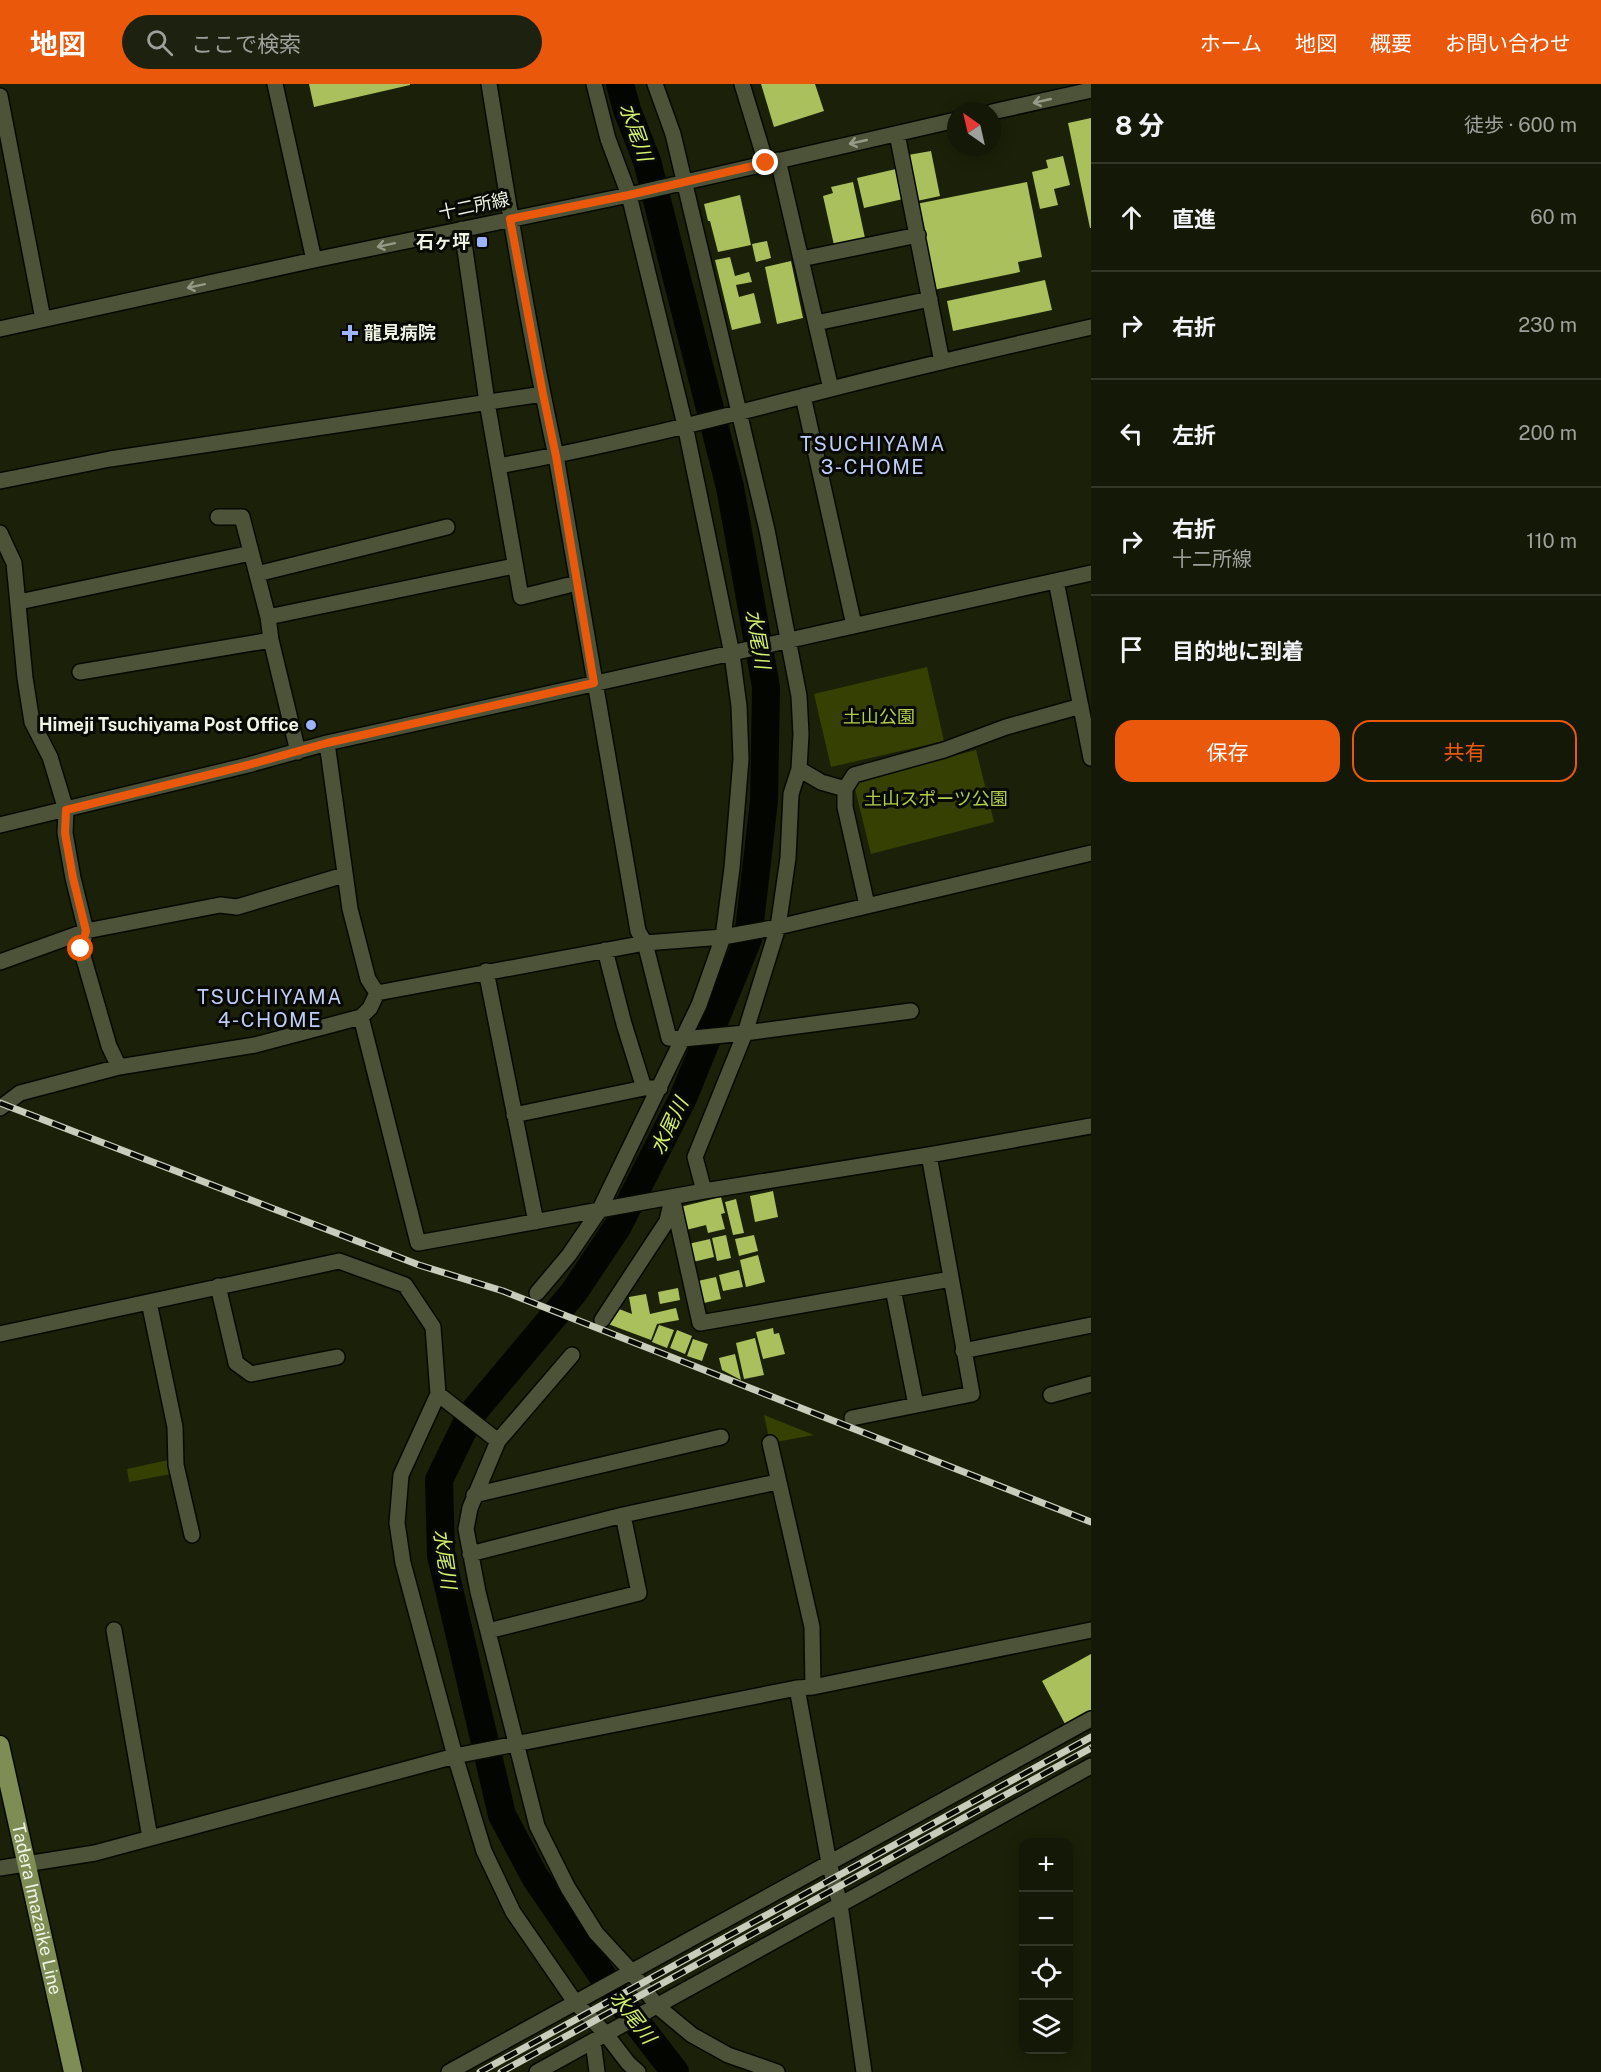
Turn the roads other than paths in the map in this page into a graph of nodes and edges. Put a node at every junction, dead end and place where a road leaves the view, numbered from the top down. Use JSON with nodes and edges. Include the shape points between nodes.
{"nodes":[{"id":1,"x":275,"y":84,"type":"edge"},
{"id":2,"x":489,"y":84,"type":"edge"},
{"id":3,"x":594,"y":84,"type":"edge"},
{"id":4,"x":655,"y":84,"type":"edge"},
{"id":5,"x":741,"y":84,"type":"edge"},
{"id":6,"x":1091,"y":90,"type":"edge"},
{"id":7,"x":0,"y":96,"type":"edge"},
{"id":8,"x":1001,"y":110,"type":"edge"},
{"id":9,"x":947,"y":122,"type":"edge"},
{"id":10,"x":897,"y":134,"type":"junction"},
{"id":11,"x":772,"y":162,"type":"junction"},
{"id":12,"x":683,"y":182,"type":"junction"},
{"id":13,"x":629,"y":195,"type":"junction"},
{"id":14,"x":510,"y":219,"type":"junction"},
{"id":15,"x":462,"y":229,"type":"junction"},
{"id":16,"x":918,"y":235,"type":"junction"},
{"id":17,"x":801,"y":259,"type":"junction"},
{"id":18,"x":314,"y":260,"type":"junction"},
{"id":19,"x":930,"y":299,"type":"junction"},
{"id":20,"x":43,"y":319,"type":"junction"},
{"id":21,"x":816,"y":323,"type":"junction"},
{"id":22,"x":1091,"y":327,"type":"edge"},
{"id":23,"x":0,"y":329,"type":"edge"},
{"id":24,"x":942,"y":362,"type":"junction"},
{"id":25,"x":831,"y":389,"type":"junction"},
{"id":26,"x":543,"y":394,"type":"junction"},
{"id":27,"x":803,"y":396,"type":"junction"},
{"id":28,"x":487,"y":402,"type":"junction"},
{"id":29,"x":740,"y":414,"type":"junction"},
{"id":30,"x":685,"y":425,"type":"junction"},
{"id":31,"x":556,"y":456,"type":"junction"},
{"id":32,"x":498,"y":466,"type":"junction"},
{"id":33,"x":0,"y":481,"type":"edge"},
{"id":34,"x":218,"y":517,"type":"dead end"},
{"id":35,"x":447,"y":527,"type":"dead end"},
{"id":36,"x":0,"y":533,"type":"edge"},
{"id":37,"x":251,"y":554,"type":"junction"},
{"id":38,"x":7,"y":565,"type":"edge"},
{"id":39,"x":514,"y":566,"type":"junction"},
{"id":40,"x":1091,"y":573,"type":"edge"},
{"id":41,"x":257,"y":574,"type":"junction"},
{"id":42,"x":1056,"y":581,"type":"junction"},
{"id":43,"x":577,"y":583,"type":"junction"},
{"id":44,"x":18,"y":602,"type":"junction"},
{"id":45,"x":268,"y":617,"type":"junction"},
{"id":46,"x":854,"y":625,"type":"junction"},
{"id":47,"x":271,"y":640,"type":"junction"},
{"id":48,"x":788,"y":642,"type":"junction"},
{"id":49,"x":732,"y":654,"type":"junction"},
{"id":50,"x":80,"y":672,"type":"dead end"},
{"id":51,"x":594,"y":683,"type":"junction"},
{"id":52,"x":1081,"y":706,"type":"junction"},
{"id":53,"x":327,"y":743,"type":"junction"},
{"id":54,"x":298,"y":752,"type":"junction"},
{"id":55,"x":1091,"y":758,"type":"edge"},
{"id":56,"x":799,"y":769,"type":"junction"},
{"id":57,"x":845,"y":789,"type":"junction"},
{"id":58,"x":66,"y":810,"type":"junction"},
{"id":59,"x":0,"y":825,"type":"edge"},
{"id":60,"x":1091,"y":853,"type":"edge"},
{"id":61,"x":344,"y":875,"type":"junction"},
{"id":62,"x":867,"y":905,"type":"junction"},
{"id":63,"x":778,"y":927,"type":"junction"},
{"id":64,"x":86,"y":931,"type":"junction"},
{"id":65,"x":723,"y":937,"type":"junction"},
{"id":66,"x":645,"y":943,"type":"junction"},
{"id":67,"x":605,"y":950,"type":"junction"},
{"id":68,"x":0,"y":962,"type":"edge"},
{"id":69,"x":486,"y":971,"type":"junction"},
{"id":70,"x":377,"y":993,"type":"junction"},
{"id":71,"x":911,"y":1011,"type":"dead end"},
{"id":72,"x":361,"y":1017,"type":"junction"},
{"id":73,"x":745,"y":1033,"type":"junction"},
{"id":74,"x":683,"y":1039,"type":"junction"},
{"id":75,"x":119,"y":1067,"type":"junction"},
{"id":76,"x":644,"y":1088,"type":"junction"},
{"id":77,"x":660,"y":1088,"type":"junction"},
{"id":78,"x":0,"y":1108,"type":"edge"},
{"id":79,"x":514,"y":1115,"type":"junction"},
{"id":80,"x":1091,"y":1126,"type":"edge"},
{"id":81,"x":929,"y":1155,"type":"junction"},
{"id":82,"x":704,"y":1191,"type":"junction"},
{"id":83,"x":672,"y":1197,"type":"junction"},
{"id":84,"x":599,"y":1211,"type":"junction"},
{"id":85,"x":536,"y":1222,"type":"junction"},
{"id":86,"x":951,"y":1279,"type":"junction"},
{"id":87,"x":218,"y":1286,"type":"junction"},
{"id":88,"x":893,"y":1289,"type":"junction"},
{"id":89,"x":537,"y":1293,"type":"dead end"},
{"id":90,"x":149,"y":1302,"type":"junction"},
{"id":91,"x":602,"y":1320,"type":"dead end"},
{"id":92,"x":1091,"y":1325,"type":"edge"},
{"id":93,"x":0,"y":1334,"type":"edge"},
{"id":94,"x":963,"y":1351,"type":"junction"},
{"id":95,"x":572,"y":1355,"type":"dead end"},
{"id":96,"x":337,"y":1357,"type":"dead end"},
{"id":97,"x":1091,"y":1384,"type":"edge"},
{"id":98,"x":438,"y":1394,"type":"junction"},
{"id":99,"x":1051,"y":1395,"type":"dead end"},
{"id":100,"x":916,"y":1405,"type":"junction"},
{"id":101,"x":852,"y":1418,"type":"dead end"},
{"id":102,"x":721,"y":1437,"type":"dead end"},
{"id":103,"x":498,"y":1441,"type":"junction"},
{"id":104,"x":770,"y":1443,"type":"dead end"},
{"id":105,"x":777,"y":1482,"type":"junction"},
{"id":106,"x":474,"y":1495,"type":"junction"},
{"id":107,"x":623,"y":1515,"type":"junction"},
{"id":108,"x":192,"y":1535,"type":"dead end"},
{"id":109,"x":470,"y":1554,"type":"junction"},
{"id":110,"x":114,"y":1630,"type":"dead end"},
{"id":111,"x":1091,"y":1630,"type":"edge"},
{"id":112,"x":488,"y":1631,"type":"junction"},
{"id":113,"x":813,"y":1687,"type":"junction"},
{"id":114,"x":797,"y":1688,"type":"junction"},
{"id":115,"x":1091,"y":1719,"type":"edge"},
{"id":116,"x":518,"y":1744,"type":"junction"},
{"id":117,"x":0,"y":1745,"type":"edge"},
{"id":118,"x":455,"y":1755,"type":"junction"},
{"id":119,"x":1091,"y":1766,"type":"edge"},
{"id":120,"x":150,"y":1838,"type":"junction"},
{"id":121,"x":27,"y":1863,"type":"junction"},
{"id":122,"x":830,"y":1863,"type":"junction"},
{"id":123,"x":0,"y":1868,"type":"edge"},
{"id":124,"x":840,"y":1904,"type":"junction"},
{"id":125,"x":631,"y":1971,"type":"junction"},
{"id":126,"x":575,"y":2002,"type":"junction"},
{"id":127,"x":657,"y":2006,"type":"junction"},
{"id":128,"x":599,"y":2037,"type":"junction"},
{"id":129,"x":73,"y":2072,"type":"edge"},
{"id":130,"x":449,"y":2072,"type":"edge"},
{"id":131,"x":537,"y":2072,"type":"edge"},
{"id":132,"x":597,"y":2072,"type":"edge"},
{"id":133,"x":638,"y":2072,"type":"edge"},
{"id":134,"x":777,"y":2072,"type":"edge"},
{"id":135,"x":864,"y":2072,"type":"edge"}],
"edges":[{"from":1,"to":18,"type":"street"},
{"from":2,"to":14,"type":"street"},
{"from":3,"to":13,"type":"street","via":[[608,139]]},
{"from":4,"to":12,"type":"street","via":[[673,134]]},
{"from":5,"to":11,"type":"street"},
{"from":6,"to":8,"type":"street","one_way":true},
{"from":7,"to":20,"type":"street"},
{"from":9,"to":10,"type":"street","name":"十二所線"},
{"from":10,"to":11,"type":"street","name":"十二所線","one_way":true},
{"from":10,"to":16,"type":"street"},
{"from":11,"to":12,"type":"street","name":"十二所線"},
{"from":11,"to":17,"type":"street"},
{"from":12,"to":13,"type":"street","name":"十二所線"},
{"from":12,"to":29,"type":"street"},
{"from":13,"to":14,"type":"street","name":"十二所線"},
{"from":13,"to":30,"type":"street"},
{"from":14,"to":15,"type":"street","name":"十二所線"},
{"from":14,"to":26,"type":"street"},
{"from":15,"to":18,"type":"street","name":"十二所線","one_way":true},
{"from":15,"to":28,"type":"street"},
{"from":16,"to":17,"type":"street"},
{"from":16,"to":19,"type":"street"},
{"from":17,"to":21,"type":"street"},
{"from":18,"to":20,"type":"street","name":"十二所線","one_way":true},
{"from":19,"to":21,"type":"street"},
{"from":19,"to":24,"type":"street"},
{"from":20,"to":23,"type":"street","name":"十二所線"},
{"from":21,"to":25,"type":"street"},
{"from":22,"to":24,"type":"street"},
{"from":24,"to":25,"type":"street"},
{"from":25,"to":27,"type":"street"},
{"from":26,"to":28,"type":"street"},
{"from":26,"to":31,"type":"street"},
{"from":27,"to":29,"type":"street"},
{"from":27,"to":46,"type":"street"},
{"from":28,"to":32,"type":"street"},
{"from":28,"to":33,"type":"street","via":[[110,459]]},
{"from":29,"to":30,"type":"street"},
{"from":29,"to":48,"type":"street"},
{"from":30,"to":31,"type":"street"},
{"from":30,"to":49,"type":"street"},
{"from":31,"to":32,"type":"street"},
{"from":31,"to":43,"type":"street"},
{"from":32,"to":39,"type":"street"},
{"from":34,"to":37,"type":"street","via":[[242,517]]},
{"from":35,"to":41,"type":"street"},
{"from":36,"to":38,"type":"street"},
{"from":37,"to":41,"type":"street"},
{"from":37,"to":44,"type":"street"},
{"from":38,"to":44,"type":"street"},
{"from":39,"to":43,"type":"street","via":[[521,597]]},
{"from":39,"to":45,"type":"street"},
{"from":40,"to":42,"type":"street"},
{"from":41,"to":45,"type":"street"},
{"from":42,"to":46,"type":"street"},
{"from":42,"to":52,"type":"street"},
{"from":43,"to":51,"type":"street"},
{"from":44,"to":58,"type":"street","via":[[32,722],[50,757]]},
{"from":45,"to":47,"type":"street"},
{"from":46,"to":48,"type":"street"},
{"from":47,"to":50,"type":"street"},
{"from":47,"to":54,"type":"street"},
{"from":48,"to":49,"type":"street"},
{"from":48,"to":56,"type":"street","via":[[799,696]]},
{"from":49,"to":51,"type":"street"},
{"from":49,"to":65,"type":"street","via":[[741,759]]},
{"from":51,"to":53,"type":"street"},
{"from":51,"to":66,"type":"street","via":[[638,931]]},
{"from":52,"to":55,"type":"street"},
{"from":52,"to":57,"type":"street","via":[[854,775]]},
{"from":53,"to":54,"type":"street"},
{"from":53,"to":61,"type":"street"},
{"from":54,"to":58,"type":"street"},
{"from":56,"to":57,"type":"street","via":[[820,782]]},
{"from":56,"to":63,"type":"street","via":[[791,794],[788,858]]},
{"from":57,"to":62,"type":"street","via":[[845,807]]},
{"from":58,"to":59,"type":"street"},
{"from":58,"to":64,"type":"street","via":[[65,833]]},
{"from":60,"to":62,"type":"street"},
{"from":61,"to":64,"type":"street","via":[[237,907],[220,905]]},
{"from":61,"to":70,"type":"street","via":[[368,980]]},
{"from":62,"to":63,"type":"street"},
{"from":63,"to":65,"type":"street"},
{"from":63,"to":73,"type":"street"},
{"from":64,"to":68,"type":"street"},
{"from":64,"to":75,"type":"street","via":[[81,949],[109,1047]]},
{"from":65,"to":66,"type":"street"},
{"from":65,"to":74,"type":"street"},
{"from":66,"to":67,"type":"street"},
{"from":66,"to":74,"type":"street","via":[[669,1038]]},
{"from":67,"to":69,"type":"street"},
{"from":67,"to":76,"type":"street"},
{"from":69,"to":70,"type":"street"},
{"from":69,"to":79,"type":"street"},
{"from":70,"to":72,"type":"street"},
{"from":71,"to":73,"type":"street"},
{"from":72,"to":75,"type":"street","via":[[255,1045]]},
{"from":72,"to":85,"type":"street","via":[[418,1243]]},
{"from":73,"to":74,"type":"street"},
{"from":73,"to":82,"type":"street","via":[[695,1157]]},
{"from":74,"to":77,"type":"street"},
{"from":75,"to":78,"type":"street","via":[[20,1093]]},
{"from":76,"to":77,"type":"street"},
{"from":76,"to":79,"type":"street"},
{"from":77,"to":84,"type":"street"},
{"from":79,"to":85,"type":"street"},
{"from":80,"to":81,"type":"street"},
{"from":81,"to":82,"type":"street"},
{"from":81,"to":86,"type":"street"},
{"from":82,"to":83,"type":"street"},
{"from":83,"to":84,"type":"street"},
{"from":83,"to":88,"type":"street","via":[[700,1323]]},
{"from":83,"to":91,"type":"street","via":[[667,1221]]},
{"from":84,"to":85,"type":"street"},
{"from":84,"to":89,"type":"street"},
{"from":86,"to":88,"type":"street"},
{"from":86,"to":94,"type":"street"},
{"from":87,"to":90,"type":"street"},
{"from":87,"to":96,"type":"street","via":[[236,1363],[251,1374]]},
{"from":87,"to":98,"type":"street","via":[[339,1261],[405,1285],[433,1327]]},
{"from":88,"to":100,"type":"street"},
{"from":90,"to":93,"type":"street"},
{"from":90,"to":108,"type":"street","via":[[175,1427],[176,1465]]},
{"from":92,"to":94,"type":"street"},
{"from":94,"to":100,"type":"street","via":[[972,1394]]},
{"from":95,"to":103,"type":"street"},
{"from":97,"to":99,"type":"street"},
{"from":98,"to":103,"type":"street"},
{"from":98,"to":118,"type":"street","via":[[400,1476],[397,1523]]},
{"from":100,"to":101,"type":"street"},
{"from":102,"to":106,"type":"street"},
{"from":103,"to":106,"type":"street"},
{"from":104,"to":105,"type":"street"},
{"from":105,"to":107,"type":"street"},
{"from":105,"to":113,"type":"street","via":[[812,1627]]},
{"from":106,"to":109,"type":"street","via":[[466,1529]]},
{"from":107,"to":109,"type":"street"},
{"from":107,"to":112,"type":"street","via":[[639,1593]]},
{"from":109,"to":112,"type":"street"},
{"from":110,"to":120,"type":"street"},
{"from":111,"to":113,"type":"street"},
{"from":112,"to":116,"type":"street"},
{"from":113,"to":114,"type":"street"},
{"from":114,"to":116,"type":"street"},
{"from":114,"to":122,"type":"street"},
{"from":115,"to":122,"type":"street"},
{"from":116,"to":118,"type":"street"},
{"from":116,"to":125,"type":"street","via":[[537,1826],[596,1933]]},
{"from":117,"to":121,"type":"main road","name":"Tadera Imazaike Line"},
{"from":118,"to":120,"type":"street"},
{"from":118,"to":126,"type":"street","via":[[484,1851],[513,1912]]},
{"from":119,"to":124,"type":"street"},
{"from":120,"to":121,"type":"street","via":[[95,1853]]},
{"from":121,"to":123,"type":"street"},
{"from":121,"to":129,"type":"main road","name":"Tadera Imazaike Line"},
{"from":122,"to":124,"type":"street"},
{"from":122,"to":125,"type":"street"},
{"from":124,"to":127,"type":"street"},
{"from":124,"to":135,"type":"street"},
{"from":125,"to":126,"type":"street"},
{"from":125,"to":127,"type":"street"},
{"from":126,"to":128,"type":"street"},
{"from":126,"to":130,"type":"street"},
{"from":127,"to":128,"type":"street"},
{"from":127,"to":134,"type":"street","via":[[692,2035],[728,2055]]},
{"from":128,"to":131,"type":"street"},
{"from":128,"to":132,"type":"street"},
{"from":128,"to":133,"type":"street"}]}
